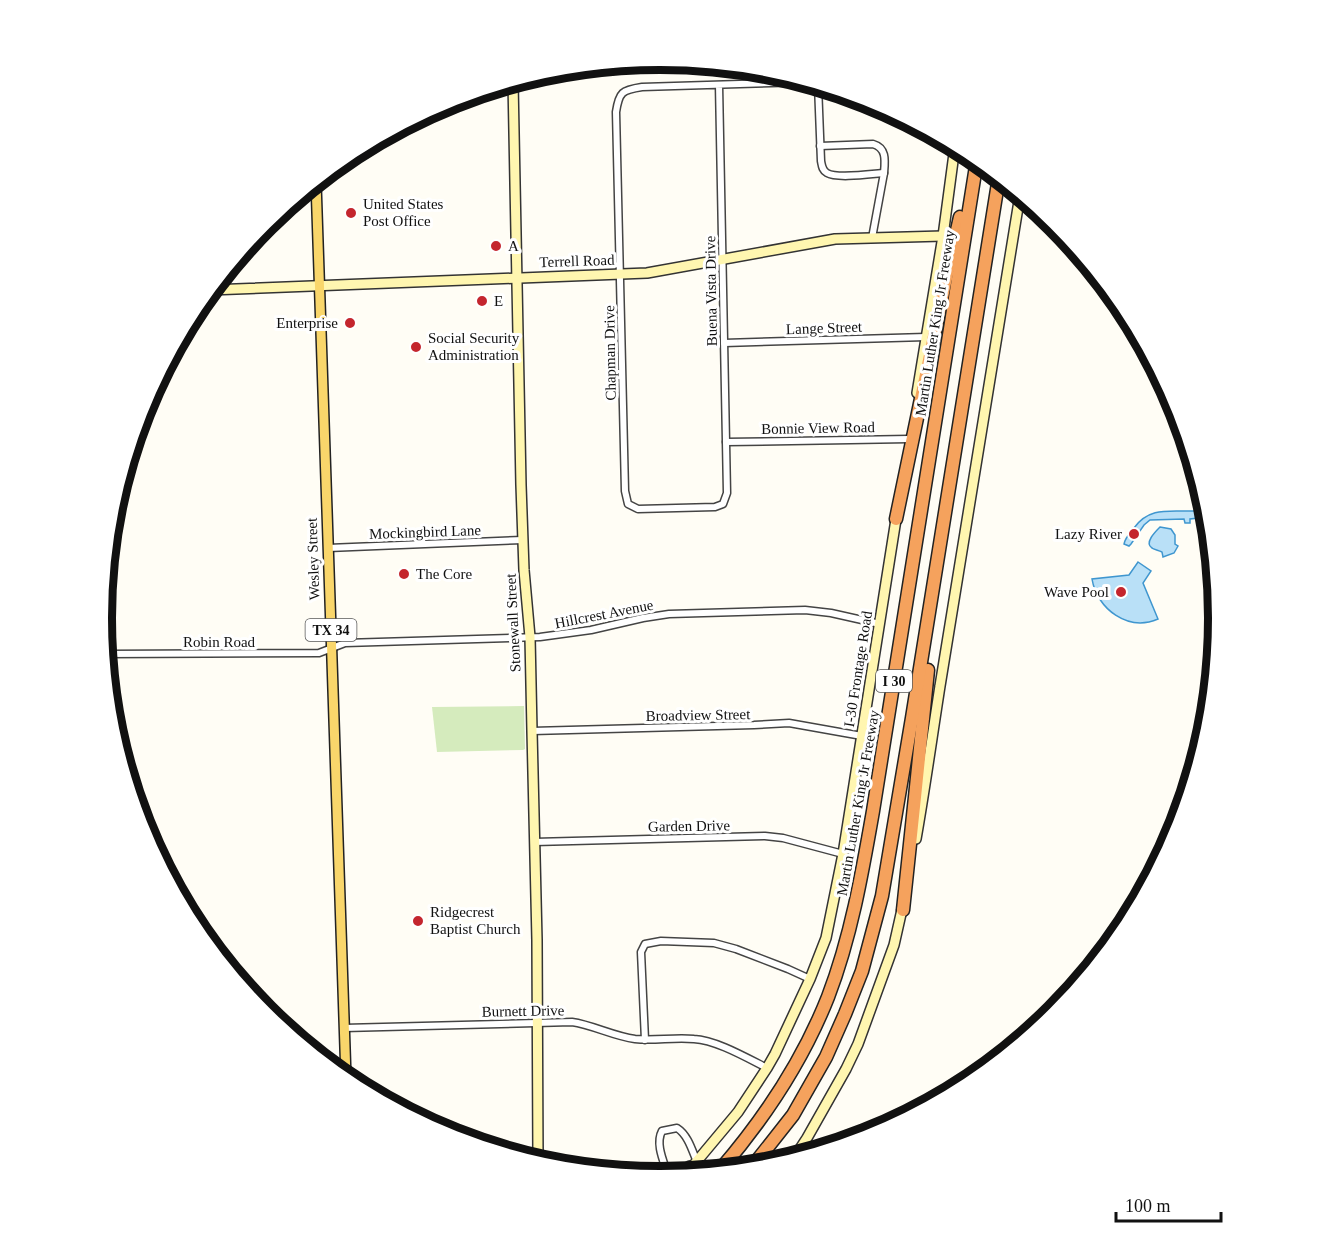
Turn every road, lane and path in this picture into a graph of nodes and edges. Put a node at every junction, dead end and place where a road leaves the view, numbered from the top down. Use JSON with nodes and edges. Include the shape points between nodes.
{"nodes":[{"id":1,"x":776,"y":83,"type":"edge"},
{"id":2,"x":719,"y":85,"type":"junction"},
{"id":3,"x":513,"y":91,"type":"edge"},
{"id":4,"x":818,"y":94,"type":"edge"},
{"id":5,"x":820,"y":146,"type":"junction"},
{"id":6,"x":954,"y":156,"type":"edge"},
{"id":7,"x":973,"y":170,"type":"edge"},
{"id":8,"x":974,"y":170,"type":"edge"},
{"id":9,"x":884,"y":173,"type":"junction"},
{"id":10,"x":998,"y":188,"type":"edge"},
{"id":11,"x":316,"y":192,"type":"edge"},
{"id":12,"x":1018,"y":204,"type":"edge"},
{"id":13,"x":943,"y":236,"type":"junction"},
{"id":14,"x":872,"y":238,"type":"junction"},
{"id":15,"x":723,"y":259,"type":"junction"},
{"id":16,"x":621,"y":274,"type":"junction"},
{"id":17,"x":517,"y":278,"type":"junction"},
{"id":18,"x":319,"y":286,"type":"junction"},
{"id":19,"x":223,"y":290,"type":"edge"},
{"id":20,"x":926,"y":337,"type":"junction"},
{"id":21,"x":724,"y":344,"type":"junction"},
{"id":22,"x":909,"y":439,"type":"junction"},
{"id":23,"x":726,"y":442,"type":"junction"},
{"id":24,"x":726,"y":497,"type":"joint"},
{"id":25,"x":896,"y":519,"type":"junction"},
{"id":26,"x":523,"y":540,"type":"junction"},
{"id":27,"x":328,"y":548,"type":"junction"},
{"id":28,"x":939,"y":551,"type":"junction"},
{"id":29,"x":880,"y":624,"type":"junction"},
{"id":30,"x":530,"y":637,"type":"junction"},
{"id":31,"x":331,"y":649,"type":"junction"},
{"id":32,"x":114,"y":654,"type":"edge"},
{"id":33,"x":532,"y":731,"type":"junction"},
{"id":34,"x":862,"y":736,"type":"junction"},
{"id":35,"x":534,"y":842,"type":"junction"},
{"id":36,"x":843,"y":854,"type":"junction"},
{"id":37,"x":903,"y":910,"type":"junction"},
{"id":38,"x":810,"y":979,"type":"junction"},
{"id":39,"x":537,"y":1022,"type":"junction"},
{"id":40,"x":344,"y":1028,"type":"junction"},
{"id":41,"x":645,"y":1040,"type":"junction"},
{"id":42,"x":345,"y":1065,"type":"edge"},
{"id":43,"x":767,"y":1068,"type":"junction"},
{"id":44,"x":801,"y":1147,"type":"edge"},
{"id":45,"x":538,"y":1152,"type":"edge"},
{"id":46,"x":761,"y":1156,"type":"edge"},
{"id":47,"x":697,"y":1161,"type":"junction"},
{"id":48,"x":728,"y":1161,"type":"edge"},
{"id":49,"x":692,"y":1164,"type":"edge"},
{"id":50,"x":694,"y":1164,"type":"edge"},
{"id":51,"x":665,"y":1166,"type":"edge"}],
"edges":[{"from":1,"to":2,"type":"street"},
{"from":2,"to":15,"type":"street","name":"Buena Vista Drive"},
{"from":2,"to":16,"type":"street","name":"Chapman Drive","via":[[642,87],[628,89],[619,97],[616,112]]},
{"from":3,"to":17,"type":"main road","name":"Stonewall Street"},
{"from":4,"to":5,"type":"street"},
{"from":5,"to":9,"type":"street","via":[[822,168],[828,174]]},
{"from":5,"to":9,"type":"street","via":[[877,145],[885,154]]},
{"from":6,"to":13,"type":"main road","name":"I-30 Frontage Road"},
{"from":7,"to":25,"type":"highway","via":[[945,283]]},
{"from":8,"to":48,"type":"highway","name":"Martin Luther King Jr Freeway","number":"I 30","via":[[856,901],[840,963],[813,1031],[766,1112]]},
{"from":9,"to":14,"type":"street"},
{"from":10,"to":28,"type":"highway","number":"I 30"},
{"from":11,"to":18,"type":"main road","name":"Wesley Street","number":"TX 34"},
{"from":12,"to":37,"type":"main road"},
{"from":13,"to":14,"type":"main road","name":"Terrell Road"},
{"from":13,"to":20,"type":"main road","name":"I-30 Frontage Road"},
{"from":14,"to":15,"type":"main road","name":"Terrell Road","via":[[835,238]]},
{"from":15,"to":16,"type":"main road","name":"Terrell Road"},
{"from":15,"to":21,"type":"street","name":"Buena Vista Drive"},
{"from":16,"to":17,"type":"main road","name":"Terrell Road"},
{"from":16,"to":24,"type":"street","name":"Chapman Drive","via":[[628,504],[638,509],[715,507],[723,504]]},
{"from":17,"to":18,"type":"main road","name":"Terrell Road"},
{"from":17,"to":26,"type":"main road","name":"Stonewall Street"},
{"from":18,"to":19,"type":"main road","name":"Terrell Road"},
{"from":18,"to":27,"type":"main road","name":"Wesley Street","number":"TX 34"},
{"from":20,"to":21,"type":"street","name":"Lange Street"},
{"from":20,"to":22,"type":"main road","name":"I-30 Frontage Road"},
{"from":21,"to":23,"type":"street","name":"Buena Vista Drive"},
{"from":22,"to":23,"type":"street","name":"Bonnie View Road"},
{"from":22,"to":25,"type":"main road","name":"I-30 Frontage Road"},
{"from":23,"to":24,"type":"street","name":"Buena Vista Drive"},
{"from":25,"to":29,"type":"main road","name":"I-30 Frontage Road"},
{"from":26,"to":27,"type":"street","name":"Mockingbird Lane"},
{"from":26,"to":30,"type":"main road","name":"Stonewall Street"},
{"from":27,"to":31,"type":"main road","name":"Wesley Street","number":"TX 34"},
{"from":28,"to":37,"type":"highway"},
{"from":28,"to":46,"type":"highway","number":"I 30","via":[[882,896],[867,954],[845,1014],[816,1074],[793,1115]]},
{"from":29,"to":30,"type":"street","name":"Hillcrest Avenue","via":[[805,610],[669,614]]},
{"from":29,"to":34,"type":"main road","name":"I-30 Frontage Road"},
{"from":30,"to":31,"type":"street","name":"Hillcrest Avenue","via":[[345,644]]},
{"from":30,"to":33,"type":"main road","name":"Stonewall Street"},
{"from":31,"to":32,"type":"street","name":"Robin Road","via":[[319,653]]},
{"from":31,"to":40,"type":"main road","name":"Wesley Street","number":"TX 34"},
{"from":33,"to":34,"type":"street","name":"Broadview Street","via":[[789,723]]},
{"from":33,"to":35,"type":"main road","name":"Stonewall Street"},
{"from":34,"to":36,"type":"main road","name":"I-30 Frontage Road"},
{"from":35,"to":36,"type":"street","name":"Garden Drive","via":[[765,836]]},
{"from":35,"to":39,"type":"main road","name":"Stonewall Street"},
{"from":36,"to":38,"type":"main road","name":"I-30 Frontage Road","via":[[826,938]]},
{"from":37,"to":44,"type":"main road","via":[[858,1044]]},
{"from":38,"to":41,"type":"street","via":[[714,943],[661,940],[645,944],[640,952]]},
{"from":38,"to":43,"type":"main road","name":"I-30 Frontage Road"},
{"from":39,"to":40,"type":"street","name":"Burnett Drive"},
{"from":39,"to":41,"type":"street","name":"Burnett Drive","via":[[584,1024]]},
{"from":39,"to":45,"type":"main road","name":"Stonewall Street"},
{"from":40,"to":42,"type":"main road","name":"Wesley Street","number":"TX 34"},
{"from":41,"to":43,"type":"street","name":"Burnett Drive","via":[[708,1041]]},
{"from":43,"to":47,"type":"main road","name":"I-30 Frontage Road","via":[[738,1112]]},
{"from":47,"to":49,"type":"main road","name":"I-30 Frontage Road"},
{"from":47,"to":50,"type":"main road","name":"I-30 Frontage Road"},
{"from":47,"to":51,"type":"street","via":[[685,1135],[676,1128],[662,1131],[658,1137]]}]}
